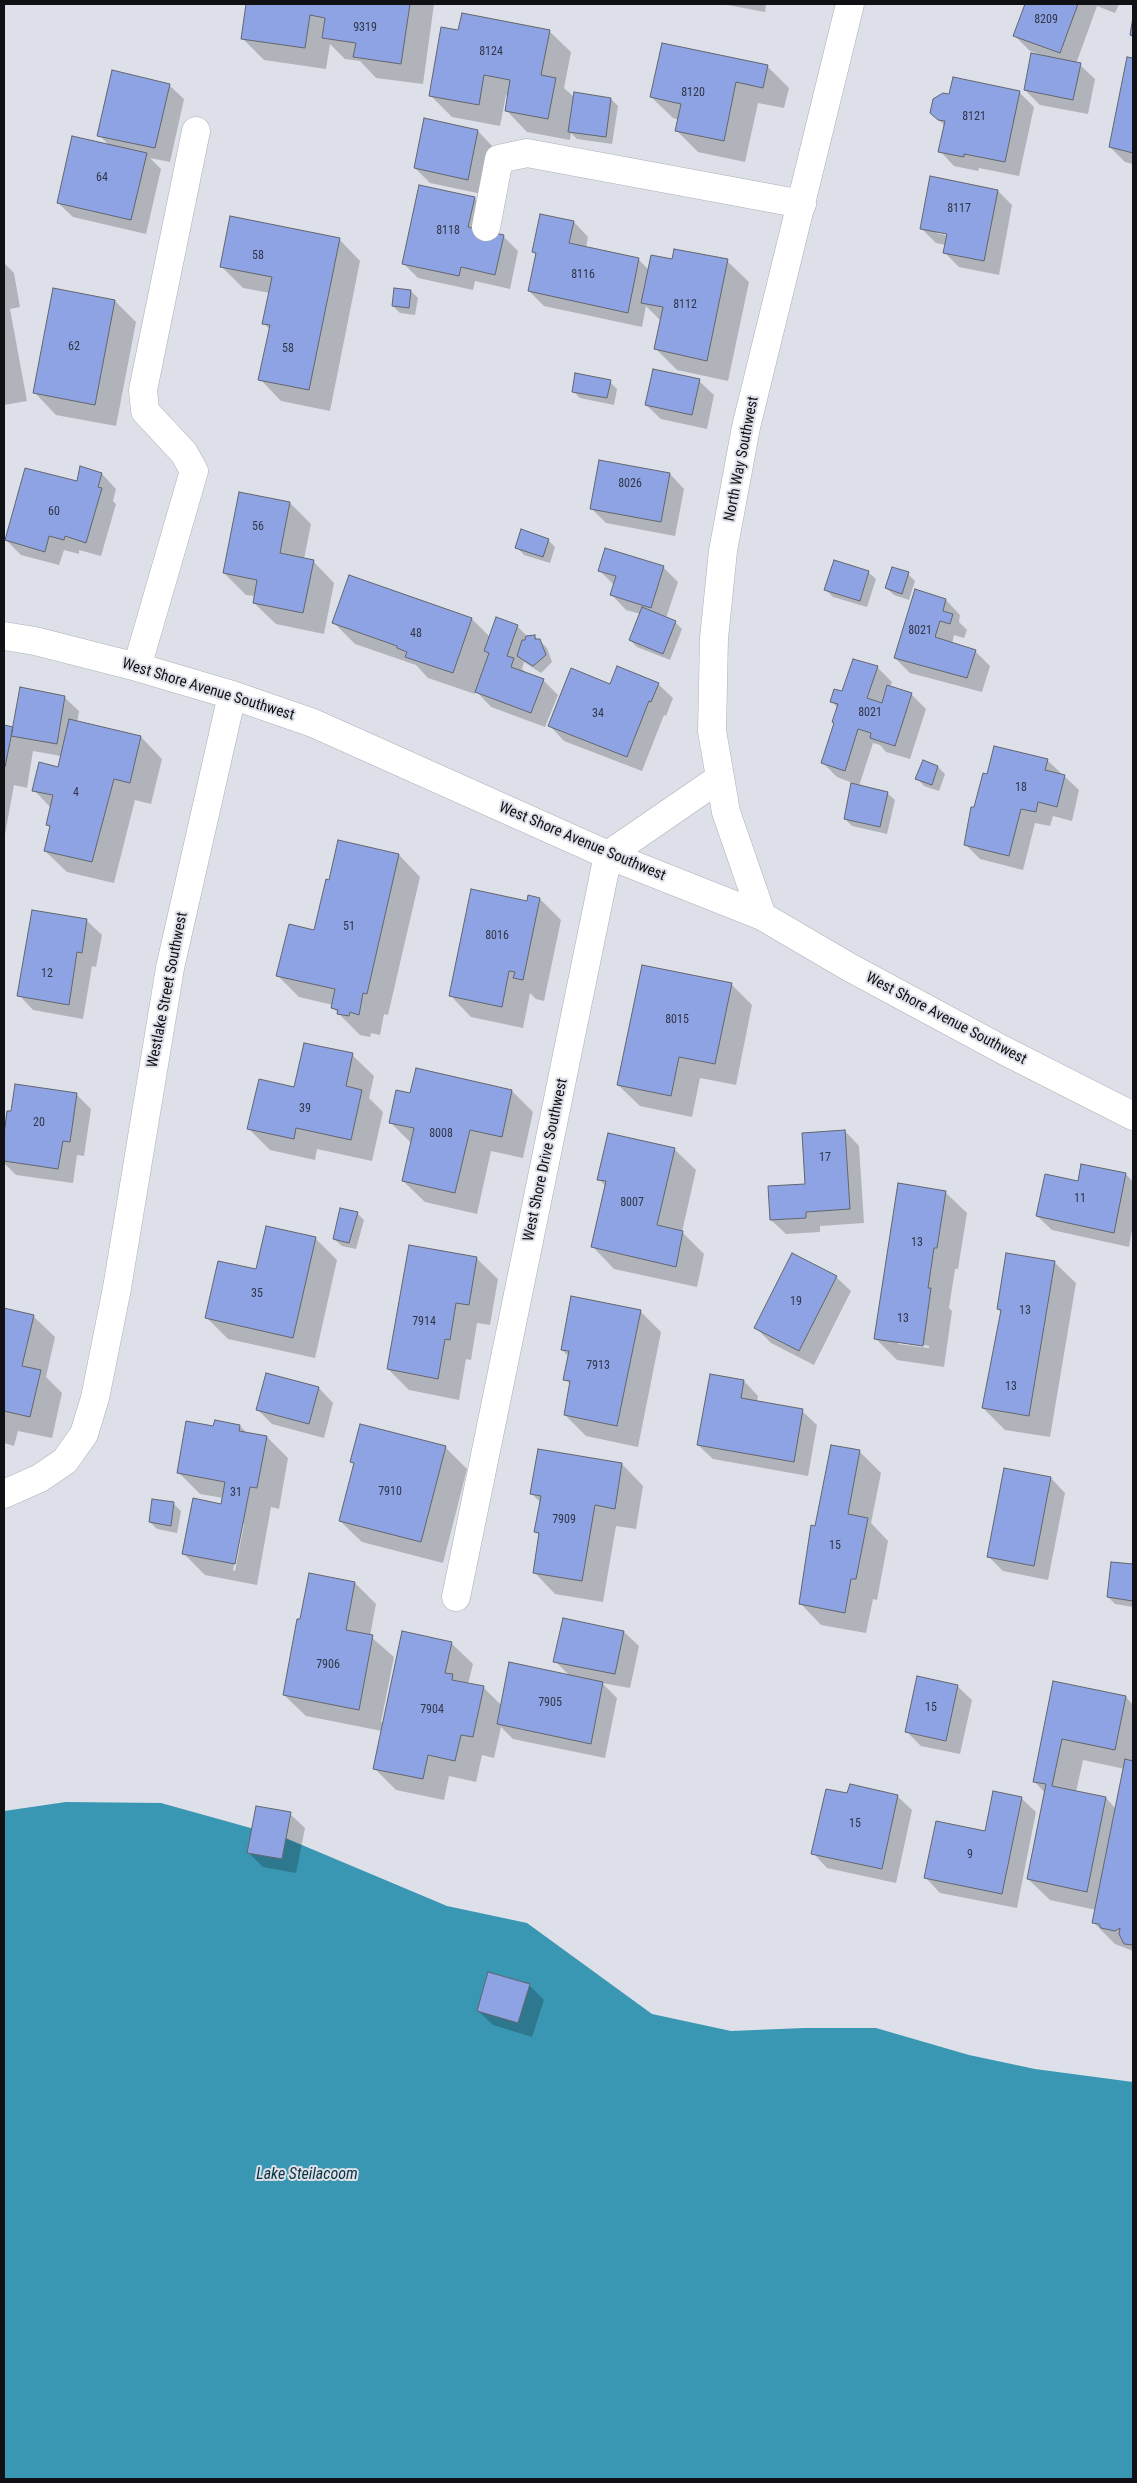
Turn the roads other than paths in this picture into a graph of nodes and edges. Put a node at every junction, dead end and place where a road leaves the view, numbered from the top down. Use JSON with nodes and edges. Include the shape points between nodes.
{"nodes":[{"id":1,"x":850,"y":4,"type":"edge"},
{"id":2,"x":196,"y":131,"type":"dead end"},
{"id":3,"x":802,"y":204,"type":"junction"},
{"id":4,"x":486,"y":227,"type":"dead end"},
{"id":5,"x":4,"y":636,"type":"edge"},
{"id":6,"x":137,"y":667,"type":"junction"},
{"id":7,"x":232,"y":695,"type":"junction"},
{"id":8,"x":720,"y":778,"type":"junction"},
{"id":9,"x":608,"y":855,"type":"junction"},
{"id":10,"x":762,"y":916,"type":"junction"},
{"id":11,"x":1133,"y":1116,"type":"edge"},
{"id":12,"x":4,"y":1494,"type":"edge"},
{"id":13,"x":456,"y":1597,"type":"dead end"}],
"edges":[{"from":1,"to":3,"type":"street","name":"North Way Southwest"},
{"from":2,"to":6,"type":"street","via":[[143,390],[145,411],[184,453],[194,471]]},
{"from":3,"to":4,"type":"street","via":[[527,153],[500,160]]},
{"from":3,"to":8,"type":"street","name":"North Way Southwest","via":[[746,427],[723,551],[714,638],[712,731]]},
{"from":5,"to":6,"type":"street","name":"West Shore Avenue Southwest"},
{"from":6,"to":7,"type":"street","name":"West Shore Avenue Southwest"},
{"from":7,"to":9,"type":"street","name":"West Shore Avenue Southwest","via":[[313,722]]},
{"from":7,"to":12,"type":"street","name":"Westlake Street Southwest","via":[[170,968],[117,1288],[95,1398],[84,1434],[65,1462],[40,1478]]},
{"from":8,"to":9,"type":"street"},
{"from":8,"to":10,"type":"street","name":"North Way Southwest","via":[[726,812]]},
{"from":9,"to":10,"type":"street","name":"West Shore Avenue Southwest"},
{"from":9,"to":13,"type":"street","name":"West Shore Drive Southwest"},
{"from":10,"to":11,"type":"street","name":"West Shore Avenue Southwest","via":[[968,1032]]}]}
